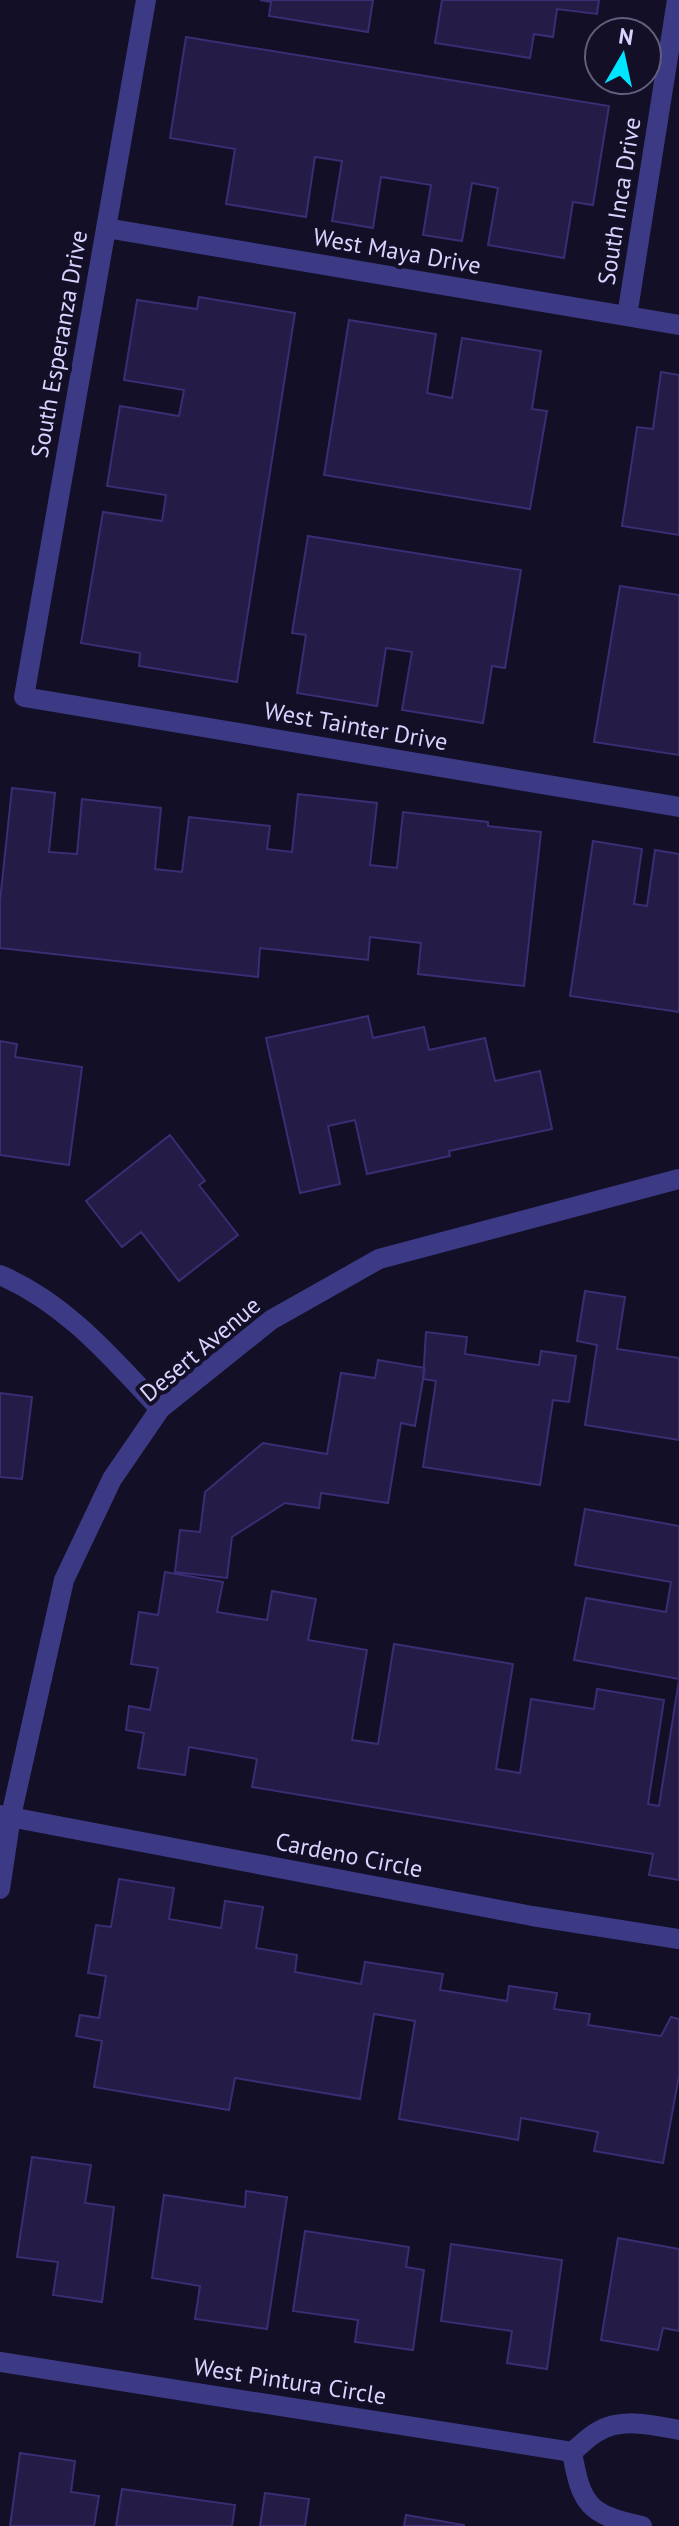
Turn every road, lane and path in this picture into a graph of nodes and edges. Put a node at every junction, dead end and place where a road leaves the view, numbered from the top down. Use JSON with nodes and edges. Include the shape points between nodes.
{"nodes":[{"id":1,"x":146,"y":0,"type":"edge"},
{"id":2,"x":677,"y":0,"type":"edge"},
{"id":3,"x":106,"y":228,"type":"junction"},
{"id":4,"x":627,"y":316,"type":"junction"},
{"id":5,"x":679,"y":325,"type":"edge"},
{"id":6,"x":24,"y":697,"type":"joint"},
{"id":7,"x":679,"y":807,"type":"edge"},
{"id":8,"x":679,"y":1179,"type":"edge"},
{"id":9,"x":0,"y":1275,"type":"edge"},
{"id":10,"x":160,"y":1409,"type":"junction"},
{"id":11,"x":6,"y":1816,"type":"edge"},
{"id":12,"x":0,"y":1889,"type":"edge"},
{"id":13,"x":679,"y":1939,"type":"edge"},
{"id":14,"x":0,"y":2362,"type":"edge"},
{"id":15,"x":679,"y":2430,"type":"edge"},
{"id":16,"x":572,"y":2452,"type":"junction"},
{"id":17,"x":642,"y":2526,"type":"edge"}],
"edges":[{"from":1,"to":3,"type":"street","name":"South Esperanza Drive"},
{"from":2,"to":4,"type":"street","name":"South Inca Drive"},
{"from":3,"to":4,"type":"street","name":"West Maya Drive"},
{"from":3,"to":6,"type":"street","name":"South Esperanza Drive"},
{"from":4,"to":5,"type":"street","name":"West Maya Drive"},
{"from":6,"to":7,"type":"street","name":"West Tainter Drive"},
{"from":8,"to":10,"type":"street","name":"Desert Avenue","via":[[379,1259],[271,1320]]},
{"from":9,"to":10,"type":"street","via":[[24,1285],[87,1331]]},
{"from":10,"to":11,"type":"street","name":"Desert Avenue","via":[[112,1479],[64,1580]]},
{"from":11,"to":12,"type":"street","name":"Desert Avenue"},
{"from":11,"to":13,"type":"street","name":"Cardeno Circle"},
{"from":14,"to":16,"type":"street","name":"West Pintura Circle"},
{"from":15,"to":16,"type":"street","via":[[625,2424],[599,2430]]},
{"from":16,"to":17,"type":"street","via":[[578,2490],[594,2509]]}]}
